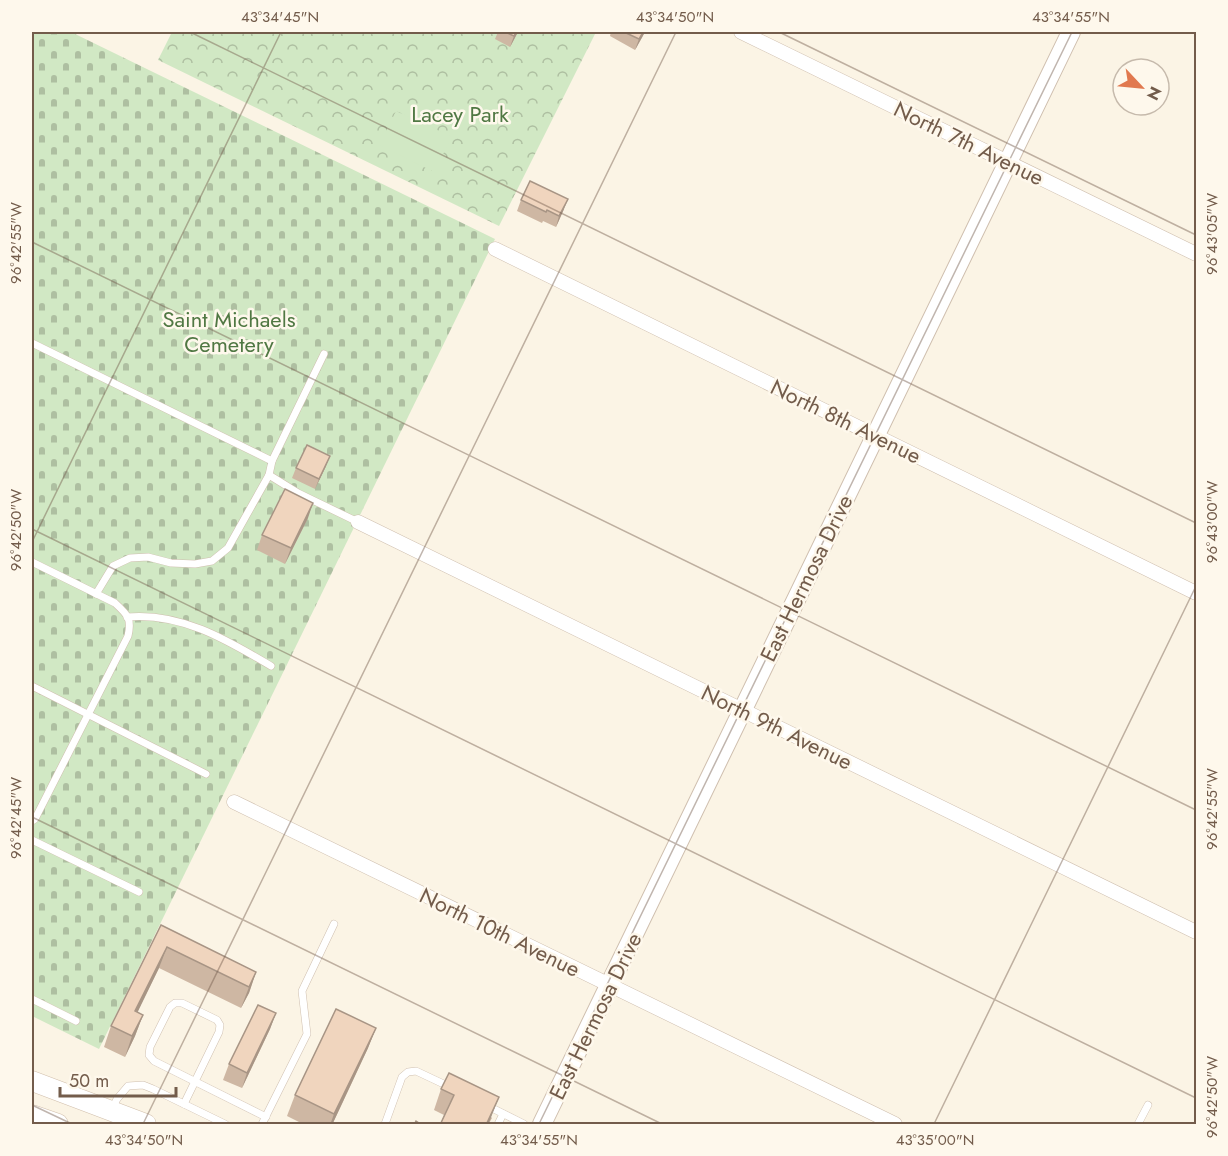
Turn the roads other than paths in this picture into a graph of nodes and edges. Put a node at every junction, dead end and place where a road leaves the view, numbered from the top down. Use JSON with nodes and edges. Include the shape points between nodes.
{"nodes":[{"id":1,"x":741,"y":32,"type":"edge"},
{"id":2,"x":1071,"y":32,"type":"edge"},
{"id":3,"x":1008,"y":162,"type":"junction"},
{"id":4,"x":495,"y":249,"type":"dead end"},
{"id":5,"x":1197,"y":254,"type":"edge"},
{"id":6,"x":32,"y":343,"type":"edge"},
{"id":7,"x":324,"y":354,"type":"dead end"},
{"id":8,"x":875,"y":436,"type":"junction"},
{"id":9,"x":272,"y":461,"type":"junction"},
{"id":10,"x":269,"y":475,"type":"junction"},
{"id":11,"x":358,"y":522,"type":"joint"},
{"id":12,"x":32,"y":562,"type":"edge"},
{"id":13,"x":1197,"y":593,"type":"edge"},
{"id":14,"x":96,"y":594,"type":"junction"},
{"id":15,"x":127,"y":617,"type":"junction"},
{"id":16,"x":271,"y":666,"type":"dead end"},
{"id":17,"x":32,"y":686,"type":"edge"},
{"id":18,"x":742,"y":710,"type":"junction"},
{"id":19,"x":88,"y":714,"type":"junction"},
{"id":20,"x":206,"y":774,"type":"dead end"},
{"id":21,"x":234,"y":802,"type":"dead end"},
{"id":22,"x":32,"y":821,"type":"edge"},
{"id":23,"x":32,"y":840,"type":"edge"},
{"id":24,"x":139,"y":892,"type":"dead end"},
{"id":25,"x":334,"y":924,"type":"dead end"},
{"id":26,"x":1197,"y":932,"type":"edge"},
{"id":27,"x":609,"y":985,"type":"junction"},
{"id":28,"x":32,"y":999,"type":"edge"},
{"id":29,"x":76,"y":1021,"type":"dead end"},
{"id":30,"x":32,"y":1081,"type":"edge"},
{"id":31,"x":195,"y":1081,"type":"junction"},
{"id":32,"x":454,"y":1089,"type":"edge"},
{"id":33,"x":184,"y":1104,"type":"junction"},
{"id":34,"x":483,"y":1104,"type":"edge"},
{"id":35,"x":1148,"y":1105,"type":"dead end"},
{"id":36,"x":503,"y":1114,"type":"junction"},
{"id":37,"x":32,"y":1115,"type":"edge"},
{"id":38,"x":266,"y":1116,"type":"junction"},
{"id":39,"x":108,"y":1118,"type":"edge"},
{"id":40,"x":58,"y":1125,"type":"edge"},
{"id":41,"x":146,"y":1125,"type":"edge"},
{"id":42,"x":225,"y":1125,"type":"edge"},
{"id":43,"x":262,"y":1125,"type":"edge"},
{"id":44,"x":385,"y":1125,"type":"edge"},
{"id":45,"x":498,"y":1125,"type":"edge"},
{"id":46,"x":524,"y":1125,"type":"edge"},
{"id":47,"x":542,"y":1125,"type":"edge"},
{"id":48,"x":895,"y":1125,"type":"edge"},
{"id":49,"x":1138,"y":1125,"type":"edge"}],
"edges":[{"from":1,"to":3,"type":"street","name":"North 7th Avenue"},
{"from":2,"to":3,"type":"street","name":"East Hermosa Drive"},
{"from":3,"to":5,"type":"street","name":"North 7th Avenue"},
{"from":3,"to":8,"type":"street","name":"East Hermosa Drive"},
{"from":4,"to":8,"type":"street","name":"North 8th Avenue"},
{"from":6,"to":9,"type":"lane"},
{"from":7,"to":9,"type":"lane"},
{"from":8,"to":13,"type":"street","name":"North 8th Avenue"},
{"from":8,"to":18,"type":"street","name":"East Hermosa Drive"},
{"from":9,"to":10,"type":"lane"},
{"from":10,"to":11,"type":"lane"},
{"from":10,"to":14,"type":"lane","via":[[228,548],[212,561],[195,564],[130,558],[113,566]]},
{"from":11,"to":18,"type":"street","name":"North 9th Avenue"},
{"from":12,"to":14,"type":"lane"},
{"from":14,"to":15,"type":"lane","via":[[115,603]]},
{"from":15,"to":16,"type":"lane","via":[[164,618],[202,629]]},
{"from":15,"to":19,"type":"lane","via":[[131,625],[128,636]]},
{"from":17,"to":19,"type":"lane"},
{"from":18,"to":26,"type":"street","name":"North 9th Avenue"},
{"from":18,"to":27,"type":"street","name":"East Hermosa Drive"},
{"from":19,"to":20,"type":"lane"},
{"from":19,"to":22,"type":"lane"},
{"from":21,"to":27,"type":"street","name":"North 10th Avenue"},
{"from":23,"to":24,"type":"lane"},
{"from":25,"to":38,"type":"lane","via":[[302,991],[307,1034]]},
{"from":27,"to":47,"type":"street","name":"East Hermosa Drive"},
{"from":27,"to":48,"type":"street","name":"North 10th Avenue"},
{"from":28,"to":29,"type":"lane"},
{"from":30,"to":39,"type":"main road"},
{"from":31,"to":31,"type":"lane","via":[[220,1025],[182,1003],[175,1004],[149,1055]]},
{"from":31,"to":33,"type":"lane"},
{"from":31,"to":38,"type":"lane"},
{"from":32,"to":44,"type":"lane","via":[[417,1071],[408,1072],[402,1077]]},
{"from":33,"to":39,"type":"lane","via":[[135,1084],[122,1092]]},
{"from":33,"to":42,"type":"lane"},
{"from":34,"to":36,"type":"lane"},
{"from":35,"to":49,"type":"lane"},
{"from":36,"to":45,"type":"lane"},
{"from":36,"to":46,"type":"lane"},
{"from":37,"to":40,"type":"main road"},
{"from":38,"to":43,"type":"lane"},
{"from":39,"to":41,"type":"main road"}]}
